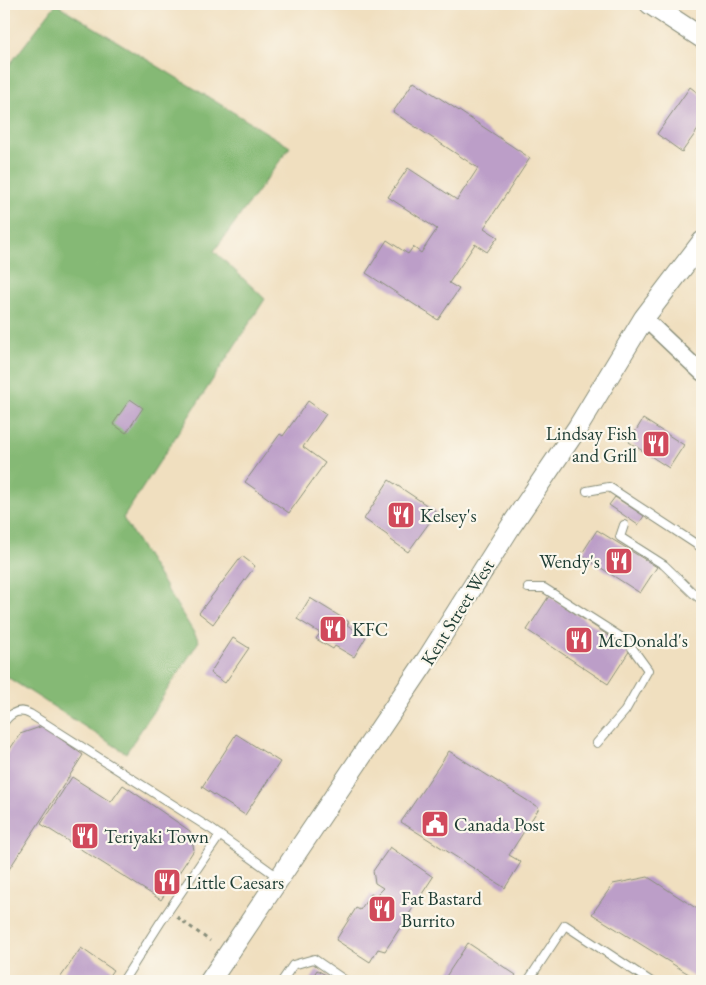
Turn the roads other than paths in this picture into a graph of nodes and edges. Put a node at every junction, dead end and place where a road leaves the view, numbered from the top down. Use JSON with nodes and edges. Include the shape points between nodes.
{"nodes":[{"id":1,"x":650,"y":4,"type":"edge"},
{"id":2,"x":702,"y":38,"type":"edge"},
{"id":3,"x":702,"y":242,"type":"edge"},
{"id":4,"x":644,"y":318,"type":"junction"},
{"id":5,"x":702,"y":373,"type":"edge"},
{"id":6,"x":587,"y":491,"type":"dead end"},
{"id":7,"x":624,"y":525,"type":"dead end"},
{"id":8,"x":702,"y":548,"type":"edge"},
{"id":9,"x":528,"y":588,"type":"dead end"},
{"id":10,"x":702,"y":600,"type":"edge"},
{"id":11,"x":4,"y":722,"type":"edge"},
{"id":12,"x":597,"y":743,"type":"dead end"},
{"id":13,"x":220,"y":835,"type":"junction"},
{"id":14,"x":279,"y":878,"type":"junction"},
{"id":15,"x":123,"y":981,"type":"edge"},
{"id":16,"x":210,"y":981,"type":"edge"},
{"id":17,"x":282,"y":981,"type":"edge"},
{"id":18,"x":346,"y":981,"type":"edge"},
{"id":19,"x":528,"y":981,"type":"edge"},
{"id":20,"x":650,"y":981,"type":"edge"}],
"edges":[{"from":1,"to":2,"type":"main road"},
{"from":3,"to":4,"type":"main road","name":"Kent Street West"},
{"from":4,"to":5,"type":"street"},
{"from":4,"to":14,"type":"main road","name":"Kent Street West","via":[[574,433],[427,659]]},
{"from":6,"to":8,"type":"lane","via":[[609,487]]},
{"from":7,"to":10,"type":"lane","via":[[620,537],[664,566]]},
{"from":9,"to":12,"type":"lane","via":[[544,588],[627,641],[648,670],[625,711]]},
{"from":11,"to":13,"type":"lane","via":[[12,713],[25,711]]},
{"from":13,"to":14,"type":"lane"},
{"from":13,"to":15,"type":"lane"},
{"from":14,"to":16,"type":"main road","name":"Kent Street West"},
{"from":17,"to":18,"type":"lane","via":[[293,964],[314,958]]},
{"from":19,"to":20,"type":"lane","via":[[565,925]]}]}
